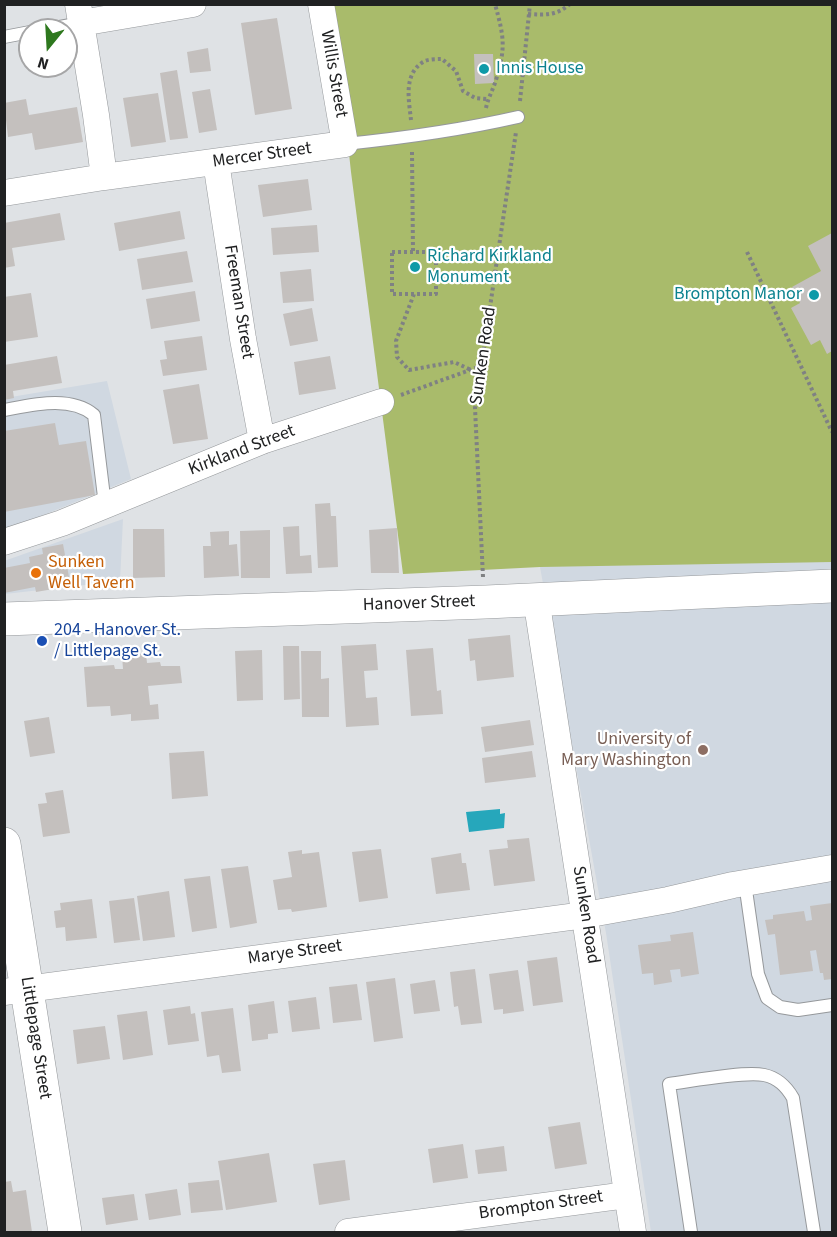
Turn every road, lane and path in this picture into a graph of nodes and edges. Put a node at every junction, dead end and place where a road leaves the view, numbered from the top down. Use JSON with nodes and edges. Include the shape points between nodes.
{"nodes":[{"id":1,"x":193,"y":4,"type":"edge"},
{"id":2,"x":321,"y":4,"type":"edge"},
{"id":3,"x":495,"y":4,"type":"edge"},
{"id":4,"x":530,"y":4,"type":"edge"},
{"id":5,"x":570,"y":4,"type":"edge"},
{"id":6,"x":79,"y":14,"type":"edge"},
{"id":7,"x":528,"y":14,"type":"junction"},
{"id":8,"x":487,"y":99,"type":"dead end"},
{"id":9,"x":518,"y":117,"type":"junction"},
{"id":10,"x":345,"y":144,"type":"junction"},
{"id":11,"x":216,"y":162,"type":"junction"},
{"id":12,"x":104,"y":177,"type":"junction"},
{"id":13,"x":4,"y":193,"type":"edge"},
{"id":14,"x":747,"y":252,"type":"dead end"},
{"id":15,"x":414,"y":294,"type":"junction"},
{"id":16,"x":482,"y":365,"type":"junction"},
{"id":17,"x":471,"y":370,"type":"junction"},
{"id":18,"x":381,"y":402,"type":"joint"},
{"id":19,"x":4,"y":410,"type":"edge"},
{"id":20,"x":832,"y":432,"type":"edge"},
{"id":21,"x":262,"y":441,"type":"junction"},
{"id":22,"x":105,"y":506,"type":"junction"},
{"id":23,"x":4,"y":542,"type":"edge"},
{"id":24,"x":832,"y":586,"type":"edge"},
{"id":25,"x":536,"y":598,"type":"junction"},
{"id":26,"x":486,"y":602,"type":"junction"},
{"id":27,"x":4,"y":619,"type":"edge"},
{"id":28,"x":4,"y":844,"type":"edge"},
{"id":29,"x":832,"y":868,"type":"edge"},
{"id":30,"x":745,"y":883,"type":"junction"},
{"id":31,"x":585,"y":915,"type":"junction"},
{"id":32,"x":16,"y":990,"type":"edge"},
{"id":33,"x":832,"y":1005,"type":"edge"},
{"id":34,"x":627,"y":1195,"type":"junction"},
{"id":35,"x":65,"y":1233,"type":"edge"},
{"id":36,"x":348,"y":1233,"type":"edge"},
{"id":37,"x":633,"y":1233,"type":"edge"},
{"id":38,"x":690,"y":1233,"type":"edge"},
{"id":39,"x":814,"y":1233,"type":"edge"}],
"edges":[{"from":1,"to":6,"type":"street"},
{"from":2,"to":10,"type":"street","name":"Willis Street"},
{"from":3,"to":8,"type":"path","via":[[504,37],[503,53]]},
{"from":4,"to":7,"type":"path","name":"Sunken Road"},
{"from":5,"to":7,"type":"path","via":[[551,15]]},
{"from":6,"to":12,"type":"street"},
{"from":7,"to":9,"type":"path","name":"Sunken Road"},
{"from":9,"to":10,"type":"lane","name":"Mercer Street","via":[[412,137]]},
{"from":9,"to":16,"type":"path","name":"Sunken Road"},
{"from":10,"to":11,"type":"street","name":"Mercer Street"},
{"from":11,"to":12,"type":"street","name":"Mercer Street"},
{"from":11,"to":21,"type":"street","name":"Freeman Street"},
{"from":12,"to":13,"type":"street","name":"Mercer Street"},
{"from":14,"to":20,"type":"path"},
{"from":15,"to":15,"type":"path","via":[[392,294],[392,252],[436,252],[436,294]]},
{"from":15,"to":17,"type":"path","via":[[396,341],[397,357],[409,370],[454,362]]},
{"from":16,"to":17,"type":"path"},
{"from":16,"to":26,"type":"path","name":"Sunken Road","via":[[475,408]]},
{"from":17,"to":18,"type":"path"},
{"from":18,"to":21,"type":"street","name":"Kirkland Street"},
{"from":19,"to":22,"type":"lane","via":[[45,403],[77,406],[94,415]]},
{"from":21,"to":22,"type":"street","name":"Kirkland Street"},
{"from":22,"to":23,"type":"street","name":"Kirkland Street"},
{"from":24,"to":25,"type":"street","name":"Hanover Street"},
{"from":25,"to":26,"type":"street","name":"Hanover Street"},
{"from":25,"to":31,"type":"street","name":"Sunken Road"},
{"from":26,"to":27,"type":"street","name":"Hanover Street"},
{"from":28,"to":32,"type":"street","name":"Littlepage Street"},
{"from":29,"to":30,"type":"street","name":"Marye Street"},
{"from":30,"to":31,"type":"street","name":"Marye Street"},
{"from":30,"to":33,"type":"lane","via":[[758,974],[767,998],[780,1007],[798,1010]]},
{"from":31,"to":32,"type":"street","name":"Marye Street"},
{"from":31,"to":34,"type":"street","name":"Sunken Road"},
{"from":32,"to":35,"type":"street","name":"Littlepage Street"},
{"from":34,"to":36,"type":"street","name":"Brompton Street"},
{"from":34,"to":37,"type":"street","name":"Sunken Road"},
{"from":38,"to":39,"type":"lane","via":[[669,1084],[753,1074],[771,1077],[793,1098]]}]}
